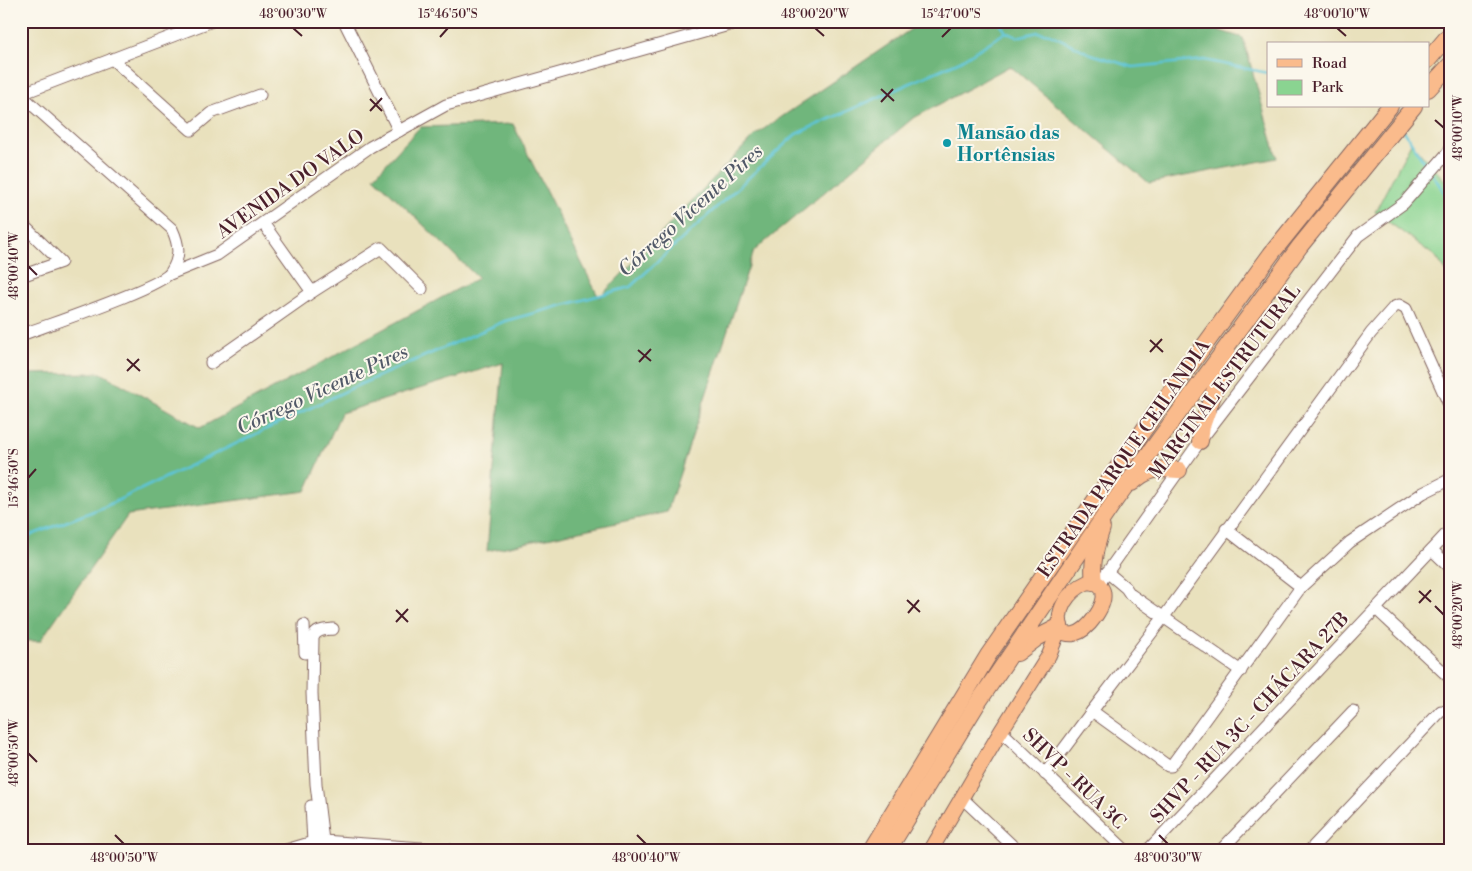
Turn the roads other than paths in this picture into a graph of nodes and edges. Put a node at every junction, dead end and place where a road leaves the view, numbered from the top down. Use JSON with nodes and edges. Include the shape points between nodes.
{"nodes":[{"id":1,"x":212,"y":21,"type":"edge"},
{"id":2,"x":344,"y":21,"type":"edge"},
{"id":3,"x":743,"y":21,"type":"edge"},
{"id":4,"x":1451,"y":33,"type":"edge"},
{"id":5,"x":1430,"y":58,"type":"edge"},
{"id":6,"x":112,"y":59,"type":"junction"},
{"id":7,"x":1451,"y":64,"type":"edge"},
{"id":8,"x":1430,"y":87,"type":"edge"},
{"id":9,"x":260,"y":94,"type":"dead end"},
{"id":10,"x":21,"y":95,"type":"edge"},
{"id":11,"x":1389,"y":108,"type":"edge"},
{"id":12,"x":1409,"y":112,"type":"edge"},
{"id":13,"x":399,"y":131,"type":"junction"},
{"id":14,"x":1451,"y":149,"type":"edge"},
{"id":15,"x":21,"y":223,"type":"edge"},
{"id":16,"x":263,"y":223,"type":"junction"},
{"id":17,"x":170,"y":274,"type":"junction"},
{"id":18,"x":21,"y":276,"type":"edge"},
{"id":19,"x":422,"y":289,"type":"dead end"},
{"id":20,"x":312,"y":292,"type":"junction"},
{"id":21,"x":21,"y":335,"type":"edge"},
{"id":22,"x":1233,"y":337,"type":"junction"},
{"id":23,"x":211,"y":364,"type":"dead end"},
{"id":24,"x":1451,"y":409,"type":"edge"},
{"id":25,"x":1200,"y":441,"type":"junction"},
{"id":26,"x":1179,"y":470,"type":"junction"},
{"id":27,"x":1451,"y":479,"type":"edge"},
{"id":28,"x":1112,"y":505,"type":"junction"},
{"id":29,"x":1226,"y":529,"type":"junction"},
{"id":30,"x":1451,"y":530,"type":"edge"},
{"id":31,"x":1432,"y":550,"type":"junction"},
{"id":32,"x":1451,"y":568,"type":"edge"},
{"id":33,"x":1100,"y":579,"type":"junction"},
{"id":34,"x":1301,"y":587,"type":"junction"},
{"id":35,"x":1376,"y":609,"type":"junction"},
{"id":36,"x":1163,"y":618,"type":"junction"},
{"id":37,"x":304,"y":625,"type":"dead end"},
{"id":38,"x":332,"y":629,"type":"dead end"},
{"id":39,"x":1063,"y":629,"type":"junction"},
{"id":40,"x":1005,"y":662,"type":"junction"},
{"id":41,"x":1241,"y":671,"type":"junction"},
{"id":42,"x":1451,"y":679,"type":"edge"},
{"id":43,"x":1092,"y":711,"type":"junction"},
{"id":44,"x":1353,"y":711,"type":"dead end"},
{"id":45,"x":1441,"y":711,"type":"dead end"},
{"id":46,"x":1001,"y":732,"type":"junction"},
{"id":47,"x":1045,"y":774,"type":"junction"},
{"id":48,"x":961,"y":797,"type":"junction"},
{"id":49,"x":318,"y":842,"type":"junction"},
{"id":50,"x":1228,"y":847,"type":"edge"},
{"id":51,"x":286,"y":850,"type":"edge"},
{"id":52,"x":450,"y":850,"type":"edge"},
{"id":53,"x":870,"y":850,"type":"edge"},
{"id":54,"x":888,"y":850,"type":"edge"},
{"id":55,"x":931,"y":850,"type":"edge"},
{"id":56,"x":1017,"y":850,"type":"edge"},
{"id":57,"x":1125,"y":850,"type":"edge"},
{"id":58,"x":1148,"y":850,"type":"edge"},
{"id":59,"x":1310,"y":850,"type":"edge"}],
"edges":[{"from":1,"to":6,"type":"street"},
{"from":2,"to":13,"type":"street"},
{"from":3,"to":13,"type":"street","name":"AVENIDA DO VALO","via":[[446,105]]},
{"from":4,"to":5,"type":"highway"},
{"from":6,"to":9,"type":"street","via":[[190,130],[211,113]]},
{"from":6,"to":10,"type":"street"},
{"from":7,"to":8,"type":"highway"},
{"from":10,"to":17,"type":"street","via":[[172,229],[178,242],[179,256]]},
{"from":11,"to":53,"type":"highway","name":"ESTRADA PARQUE CEILÂNDIA","via":[[1271,254],[1161,405],[989,654]]},
{"from":12,"to":22,"type":"highway","name":"ESTRADA PARQUE CEILÂNDIA","via":[[1300,246]]},
{"from":13,"to":16,"type":"street","name":"AVENIDA DO VALO","via":[[370,147]]},
{"from":14,"to":25,"type":"street","name":"MARGINAL ESTRUTURAL","via":[[1415,192],[1358,236]]},
{"from":15,"to":18,"type":"street","via":[[61,262]]},
{"from":16,"to":17,"type":"street","name":"AVENIDA DO VALO","via":[[217,255]]},
{"from":16,"to":20,"type":"street"},
{"from":17,"to":21,"type":"street","name":"AVENIDA DO VALO","via":[[141,290]]},
{"from":19,"to":20,"type":"street","via":[[381,248]]},
{"from":20,"to":23,"type":"street"},
{"from":22,"to":25,"type":"highway","via":[[1202,426]]},
{"from":22,"to":28,"type":"highway","name":"ESTRADA PARQUE CEILÂNDIA"},
{"from":24,"to":29,"type":"street","via":[[1406,309],[1399,305],[1394,307],[1371,333]]},
{"from":25,"to":26,"type":"street","name":"MARGINAL ESTRUTURAL"},
{"from":26,"to":28,"type":"highway","via":[[1158,468],[1139,476]]},
{"from":26,"to":33,"type":"street","name":"MARGINAL ESTRUTURAL"},
{"from":27,"to":34,"type":"street","via":[[1423,493],[1350,542]]},
{"from":28,"to":33,"type":"highway","via":[[1094,554],[1092,568]]},
{"from":28,"to":40,"type":"highway","name":"ESTRADA PARQUE CEILÂNDIA"},
{"from":29,"to":34,"type":"street"},
{"from":29,"to":36,"type":"street"},
{"from":30,"to":31,"type":"street","name":"SHVP - RUA 3C - CHÁCARA 27B"},
{"from":31,"to":32,"type":"street"},
{"from":31,"to":35,"type":"street","name":"SHVP - RUA 3C - CHÁCARA 27B"},
{"from":33,"to":36,"type":"street","via":[[1122,593],[1130,594]]},
{"from":33,"to":39,"type":"main road","via":[[1082,585],[1066,598],[1061,609]]},
{"from":33,"to":39,"type":"main road","via":[[1103,598],[1095,618],[1076,634]]},
{"from":34,"to":41,"type":"street"},
{"from":35,"to":42,"type":"street","name":"SHVP - RUA 3C - CHÁCARA 27B"},
{"from":35,"to":58,"type":"street","name":"SHVP - RUA 3C - CHÁCARA 27B"},
{"from":36,"to":41,"type":"street"},
{"from":36,"to":43,"type":"street"},
{"from":37,"to":49,"type":"street"},
{"from":38,"to":49,"type":"street","via":[[320,630],[313,638]]},
{"from":39,"to":40,"type":"highway","via":[[1038,638]]},
{"from":39,"to":46,"type":"main road"},
{"from":40,"to":54,"type":"highway","name":"ESTRADA PARQUE CEILÂNDIA"},
{"from":41,"to":43,"type":"street","via":[[1171,766]]},
{"from":43,"to":47,"type":"street"},
{"from":44,"to":50,"type":"street"},
{"from":45,"to":59,"type":"street"},
{"from":46,"to":47,"type":"street","name":"SHVP - RUA 3C"},
{"from":46,"to":48,"type":"main road"},
{"from":47,"to":57,"type":"street","name":"SHVP - RUA 3C"},
{"from":48,"to":55,"type":"main road"},
{"from":48,"to":56,"type":"street"},
{"from":49,"to":51,"type":"street"},
{"from":49,"to":52,"type":"street"}]}
